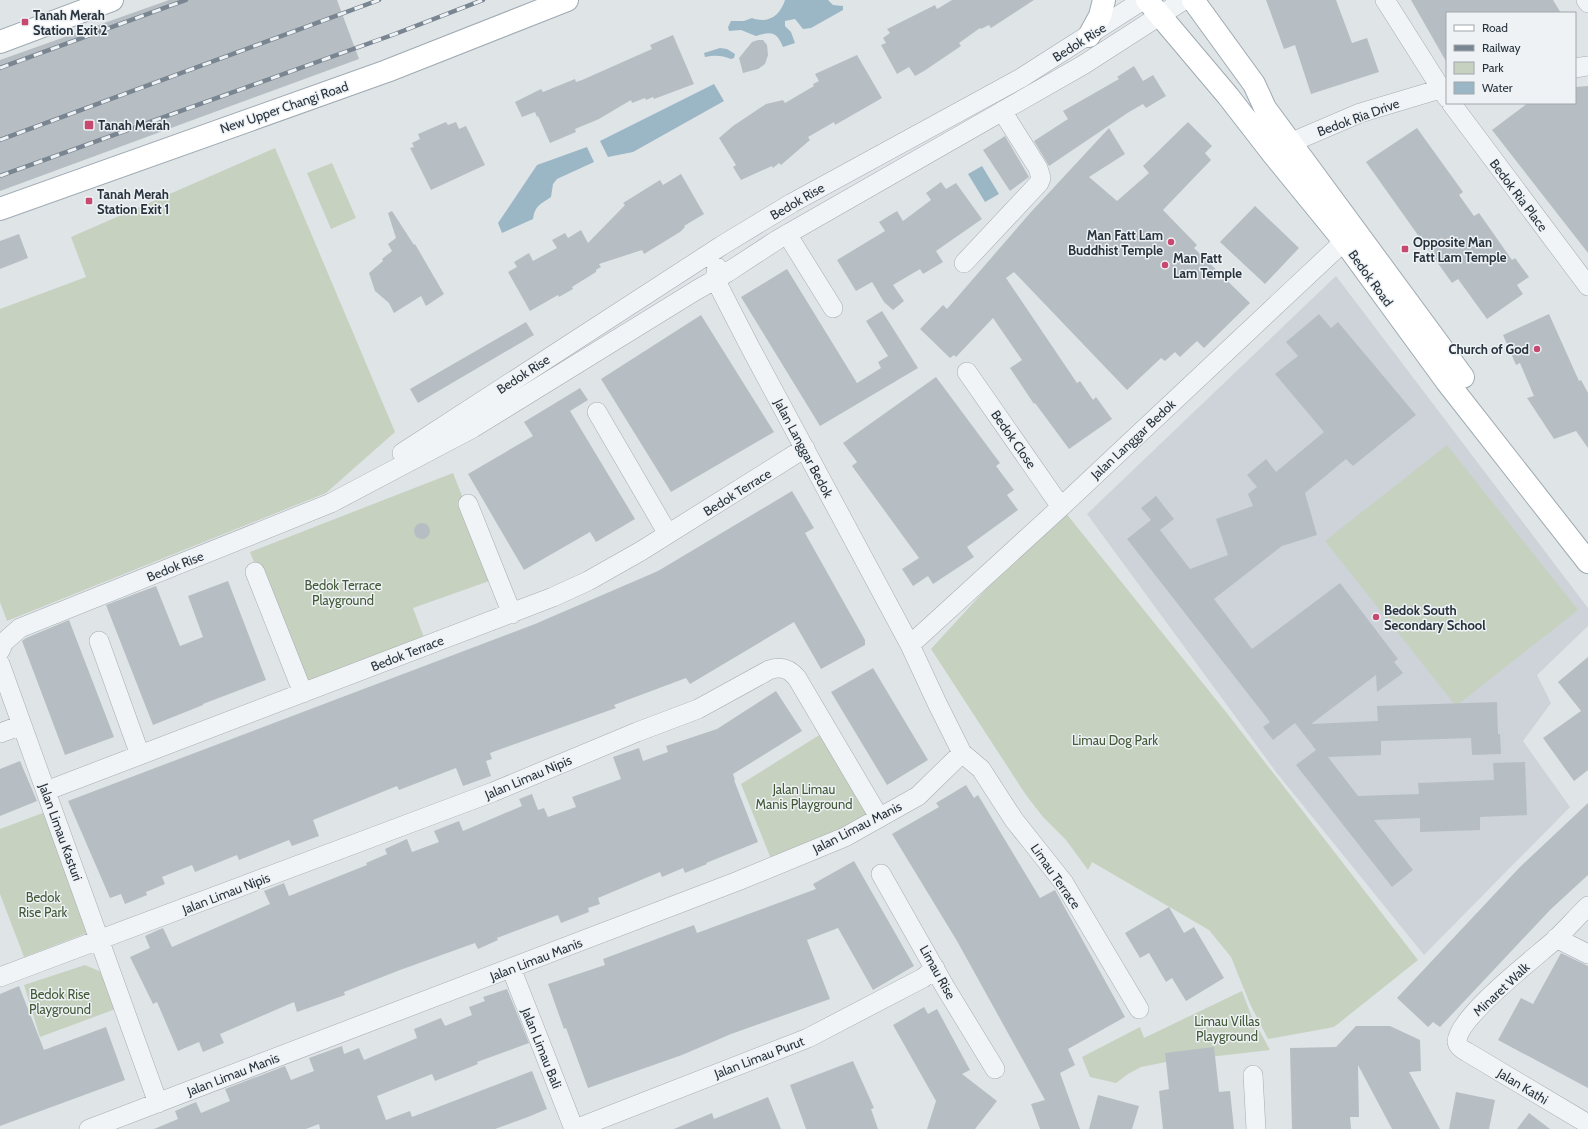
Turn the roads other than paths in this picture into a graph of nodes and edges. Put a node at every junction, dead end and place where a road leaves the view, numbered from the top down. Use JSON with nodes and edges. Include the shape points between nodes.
{"nodes":[{"id":1,"x":112,"y":0,"type":"edge"},
{"id":2,"x":567,"y":0,"type":"edge"},
{"id":3,"x":1104,"y":0,"type":"edge"},
{"id":4,"x":1143,"y":0,"type":"edge"},
{"id":5,"x":1184,"y":0,"type":"edge"},
{"id":6,"x":1192,"y":0,"type":"edge"},
{"id":7,"x":1385,"y":0,"type":"edge"},
{"id":8,"x":1586,"y":0,"type":"edge"},
{"id":9,"x":1588,"y":3,"type":"edge"},
{"id":10,"x":1154,"y":8,"type":"edge"},
{"id":11,"x":1089,"y":36,"type":"junction"},
{"id":12,"x":0,"y":42,"type":"edge"},
{"id":13,"x":1588,"y":66,"type":"edge"},
{"id":14,"x":1576,"y":68,"type":"edge"},
{"id":15,"x":1446,"y":94,"type":"edge"},
{"id":16,"x":1453,"y":104,"type":"edge"},
{"id":17,"x":1002,"y":111,"type":"junction"},
{"id":18,"x":1282,"y":148,"type":"junction"},
{"id":19,"x":0,"y":209,"type":"edge"},
{"id":20,"x":787,"y":234,"type":"junction"},
{"id":21,"x":1349,"y":236,"type":"junction"},
{"id":22,"x":721,"y":246,"type":"junction"},
{"id":23,"x":964,"y":263,"type":"dead end"},
{"id":24,"x":715,"y":278,"type":"junction"},
{"id":25,"x":1588,"y":286,"type":"edge"},
{"id":26,"x":833,"y":308,"type":"dead end"},
{"id":27,"x":967,"y":372,"type":"dead end"},
{"id":28,"x":597,"y":412,"type":"dead end"},
{"id":29,"x":458,"y":416,"type":"junction"},
{"id":30,"x":484,"y":421,"type":"junction"},
{"id":31,"x":805,"y":448,"type":"junction"},
{"id":32,"x":330,"y":503,"type":"junction"},
{"id":33,"x":468,"y":504,"type":"dead end"},
{"id":34,"x":1061,"y":507,"type":"junction"},
{"id":35,"x":668,"y":534,"type":"junction"},
{"id":36,"x":1588,"y":538,"type":"edge"},
{"id":37,"x":1588,"y":562,"type":"edge"},
{"id":38,"x":255,"y":572,"type":"dead end"},
{"id":39,"x":512,"y":614,"type":"junction"},
{"id":40,"x":99,"y":641,"type":"dead end"},
{"id":41,"x":910,"y":645,"type":"junction"},
{"id":42,"x":0,"y":651,"type":"edge"},
{"id":43,"x":0,"y":664,"type":"edge"},
{"id":44,"x":303,"y":693,"type":"junction"},
{"id":45,"x":22,"y":725,"type":"junction"},
{"id":46,"x":0,"y":733,"type":"edge"},
{"id":47,"x":962,"y":753,"type":"junction"},
{"id":48,"x":140,"y":755,"type":"junction"},
{"id":49,"x":46,"y":791,"type":"junction"},
{"id":50,"x":879,"y":817,"type":"junction"},
{"id":51,"x":881,"y":874,"type":"dead end"},
{"id":52,"x":1588,"y":906,"type":"edge"},
{"id":53,"x":1556,"y":938,"type":"junction"},
{"id":54,"x":100,"y":940,"type":"junction"},
{"id":55,"x":1588,"y":954,"type":"edge"},
{"id":56,"x":511,"y":968,"type":"junction"},
{"id":57,"x":936,"y":968,"type":"junction"},
{"id":58,"x":0,"y":977,"type":"edge"},
{"id":59,"x":1139,"y":1009,"type":"dead end"},
{"id":60,"x":1459,"y":1046,"type":"joint"},
{"id":61,"x":995,"y":1069,"type":"dead end"},
{"id":62,"x":1253,"y":1075,"type":"dead end"},
{"id":63,"x":158,"y":1103,"type":"junction"},
{"id":64,"x":1588,"y":1124,"type":"edge"},
{"id":65,"x":89,"y":1129,"type":"edge"},
{"id":66,"x":574,"y":1129,"type":"edge"},
{"id":67,"x":1256,"y":1129,"type":"edge"}],
"edges":[{"from":1,"to":12,"type":"main road"},
{"from":2,"to":19,"type":"main road","name":"New Upper Changi Road","via":[[387,71]]},
{"from":3,"to":11,"type":"main road","via":[[1100,16]]},
{"from":4,"to":11,"type":"street","name":"Bedok Rise"},
{"from":5,"to":10,"type":"street","name":"Bedok Rise"},
{"from":6,"to":18,"type":"main road","name":"Bedok Road","via":[[1254,84]]},
{"from":7,"to":15,"type":"street","name":"Bedok Ria Place"},
{"from":8,"to":9,"type":"street"},
{"from":10,"to":17,"type":"street","name":"Bedok Rise","via":[[1083,65]]},
{"from":10,"to":18,"type":"main road","name":"Bedok Road","via":[[1228,96]]},
{"from":11,"to":22,"type":"street","name":"Bedok Rise","via":[[1021,78],[792,203]]},
{"from":13,"to":14,"type":"street"},
{"from":15,"to":18,"type":"street","name":"Bedok Ria Drive","via":[[1360,113]]},
{"from":16,"to":25,"type":"street","name":"Bedok Ria Place"},
{"from":17,"to":20,"type":"street","name":"Bedok Rise"},
{"from":17,"to":23,"type":"street","via":[[1038,168],[1041,178]]},
{"from":18,"to":21,"type":"main road","name":"Bedok Road"},
{"from":20,"to":24,"type":"street","name":"Bedok Rise"},
{"from":20,"to":26,"type":"street","name":"Bedok Rise"},
{"from":21,"to":34,"type":"street","name":"Jalan Langgar Bedok"},
{"from":21,"to":36,"type":"main road","name":"Bedok Road"},
{"from":21,"to":37,"type":"main road","name":"Bedok Road","via":[[1447,382]]},
{"from":22,"to":24,"type":"street"},
{"from":22,"to":29,"type":"street","name":"Bedok Rise"},
{"from":24,"to":30,"type":"street","name":"Bedok Rise"},
{"from":24,"to":31,"type":"street","name":"Jalan Langgar Bedok"},
{"from":27,"to":34,"type":"street","name":"Bedok Close"},
{"from":28,"to":35,"type":"street"},
{"from":29,"to":30,"type":"street","via":[[468,423]]},
{"from":29,"to":32,"type":"street","name":"Bedok Rise"},
{"from":30,"to":32,"type":"street","name":"Bedok Rise"},
{"from":31,"to":35,"type":"street","name":"Bedok Terrace"},
{"from":31,"to":41,"type":"street","name":"Jalan Langgar Bedok"},
{"from":32,"to":42,"type":"street","name":"Bedok Rise","via":[[20,628],[4,642]]},
{"from":33,"to":39,"type":"street"},
{"from":34,"to":41,"type":"street","name":"Jalan Langgar Bedok"},
{"from":35,"to":39,"type":"street","name":"Bedok Terrace","via":[[588,581]]},
{"from":38,"to":44,"type":"street"},
{"from":39,"to":44,"type":"street","name":"Bedok Terrace"},
{"from":40,"to":48,"type":"street"},
{"from":41,"to":47,"type":"street","name":"Jalan Langgar Bedok"},
{"from":43,"to":45,"type":"street","name":"Jalan Limau Kasturi"},
{"from":44,"to":48,"type":"street","name":"Bedok Terrace"},
{"from":45,"to":46,"type":"street"},
{"from":45,"to":49,"type":"street","name":"Jalan Limau Kasturi"},
{"from":47,"to":50,"type":"street","name":"Jalan Limau Manis","via":[[918,796]]},
{"from":47,"to":59,"type":"street","name":"Limau Terrace","via":[[981,769],[1014,820],[1064,883]]},
{"from":48,"to":49,"type":"street","name":"Bedok Terrace"},
{"from":49,"to":54,"type":"street","name":"Jalan Limau Kasturi"},
{"from":50,"to":54,"type":"street","name":"Jalan Limau Nipis","via":[[797,678],[790,670],[776,668],[698,709],[493,792]]},
{"from":50,"to":56,"type":"street","name":"Jalan Limau Manis","via":[[845,837],[738,882]]},
{"from":51,"to":57,"type":"street","name":"Limau Rise"},
{"from":52,"to":53,"type":"street","name":"Minaret Walk"},
{"from":53,"to":55,"type":"street"},
{"from":53,"to":60,"type":"street","name":"Minaret Walk","via":[[1482,1005],[1460,1032],[1457,1041]]},
{"from":54,"to":58,"type":"street"},
{"from":54,"to":63,"type":"street","name":"Jalan Limau Kasturi"},
{"from":56,"to":63,"type":"street","name":"Jalan Limau Manis"},
{"from":56,"to":66,"type":"street","name":"Jalan Limau Bali"},
{"from":57,"to":61,"type":"street","name":"Limau Rise"},
{"from":57,"to":66,"type":"street","name":"Jalan Limau Purut","via":[[922,978],[808,1038]]},
{"from":60,"to":64,"type":"street","name":"Jalan Kathi"},
{"from":62,"to":67,"type":"street"},
{"from":63,"to":65,"type":"street","name":"Jalan Limau Manis"}]}
